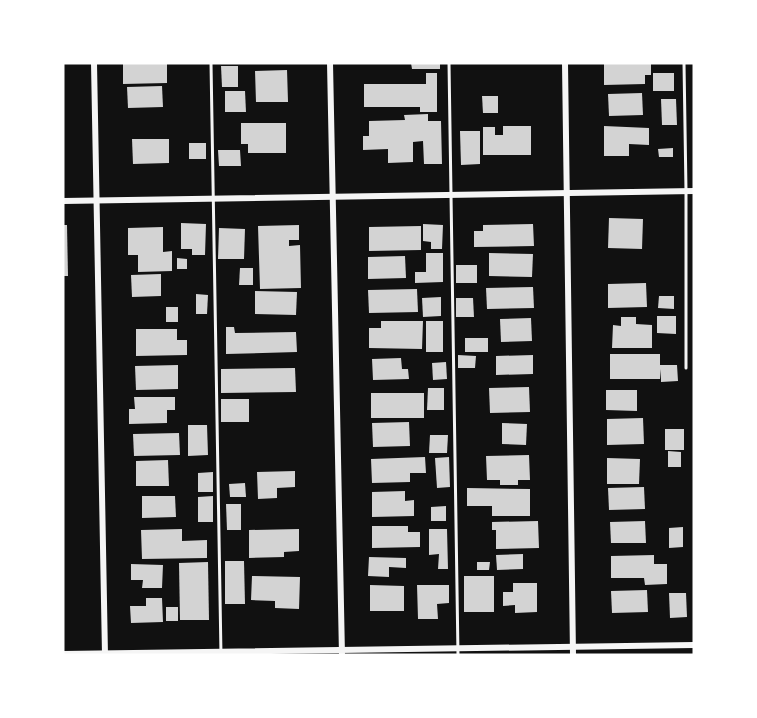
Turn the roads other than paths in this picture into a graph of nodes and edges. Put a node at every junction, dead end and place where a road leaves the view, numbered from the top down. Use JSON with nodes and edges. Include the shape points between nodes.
{"nodes":[{"id":1,"x":94,"y":63,"type":"edge"},
{"id":2,"x":211,"y":63,"type":"edge"},
{"id":3,"x":330,"y":63,"type":"edge"},
{"id":4,"x":449,"y":63,"type":"edge"},
{"id":5,"x":566,"y":63,"type":"edge"},
{"id":6,"x":684,"y":63,"type":"edge"},
{"id":7,"x":690,"y":191,"type":"edge"},
{"id":8,"x":567,"y":192,"type":"junction"},
{"id":9,"x":451,"y":194,"type":"junction"},
{"id":10,"x":333,"y":196,"type":"junction"},
{"id":11,"x":213,"y":198,"type":"junction"},
{"id":12,"x":96,"y":200,"type":"junction"},
{"id":13,"x":63,"y":201,"type":"edge"},
{"id":14,"x":686,"y":368,"type":"dead end"},
{"id":15,"x":694,"y":645,"type":"edge"},
{"id":16,"x":573,"y":646,"type":"junction"},
{"id":17,"x":342,"y":652,"type":"edge"},
{"id":18,"x":458,"y":652,"type":"edge"},
{"id":19,"x":221,"y":653,"type":"edge"},
{"id":20,"x":63,"y":654,"type":"edge"},
{"id":21,"x":105,"y":654,"type":"edge"},
{"id":22,"x":573,"y":655,"type":"edge"}],
"edges":[{"from":1,"to":12,"type":"street"},
{"from":2,"to":11,"type":"lane"},
{"from":3,"to":10,"type":"street"},
{"from":4,"to":9,"type":"lane"},
{"from":5,"to":8,"type":"street"},
{"from":6,"to":7,"type":"lane"},
{"from":7,"to":8,"type":"street"},
{"from":7,"to":14,"type":"lane"},
{"from":8,"to":9,"type":"street"},
{"from":8,"to":16,"type":"street"},
{"from":9,"to":10,"type":"street"},
{"from":9,"to":18,"type":"lane"},
{"from":10,"to":11,"type":"street"},
{"from":10,"to":17,"type":"street"},
{"from":11,"to":12,"type":"street"},
{"from":11,"to":19,"type":"lane"},
{"from":12,"to":13,"type":"street"},
{"from":12,"to":21,"type":"street"},
{"from":15,"to":16,"type":"street"},
{"from":16,"to":18,"type":"street"},
{"from":16,"to":22,"type":"street"},
{"from":17,"to":18,"type":"street"},
{"from":17,"to":19,"type":"street"},
{"from":19,"to":21,"type":"street"},
{"from":20,"to":21,"type":"street"}]}
